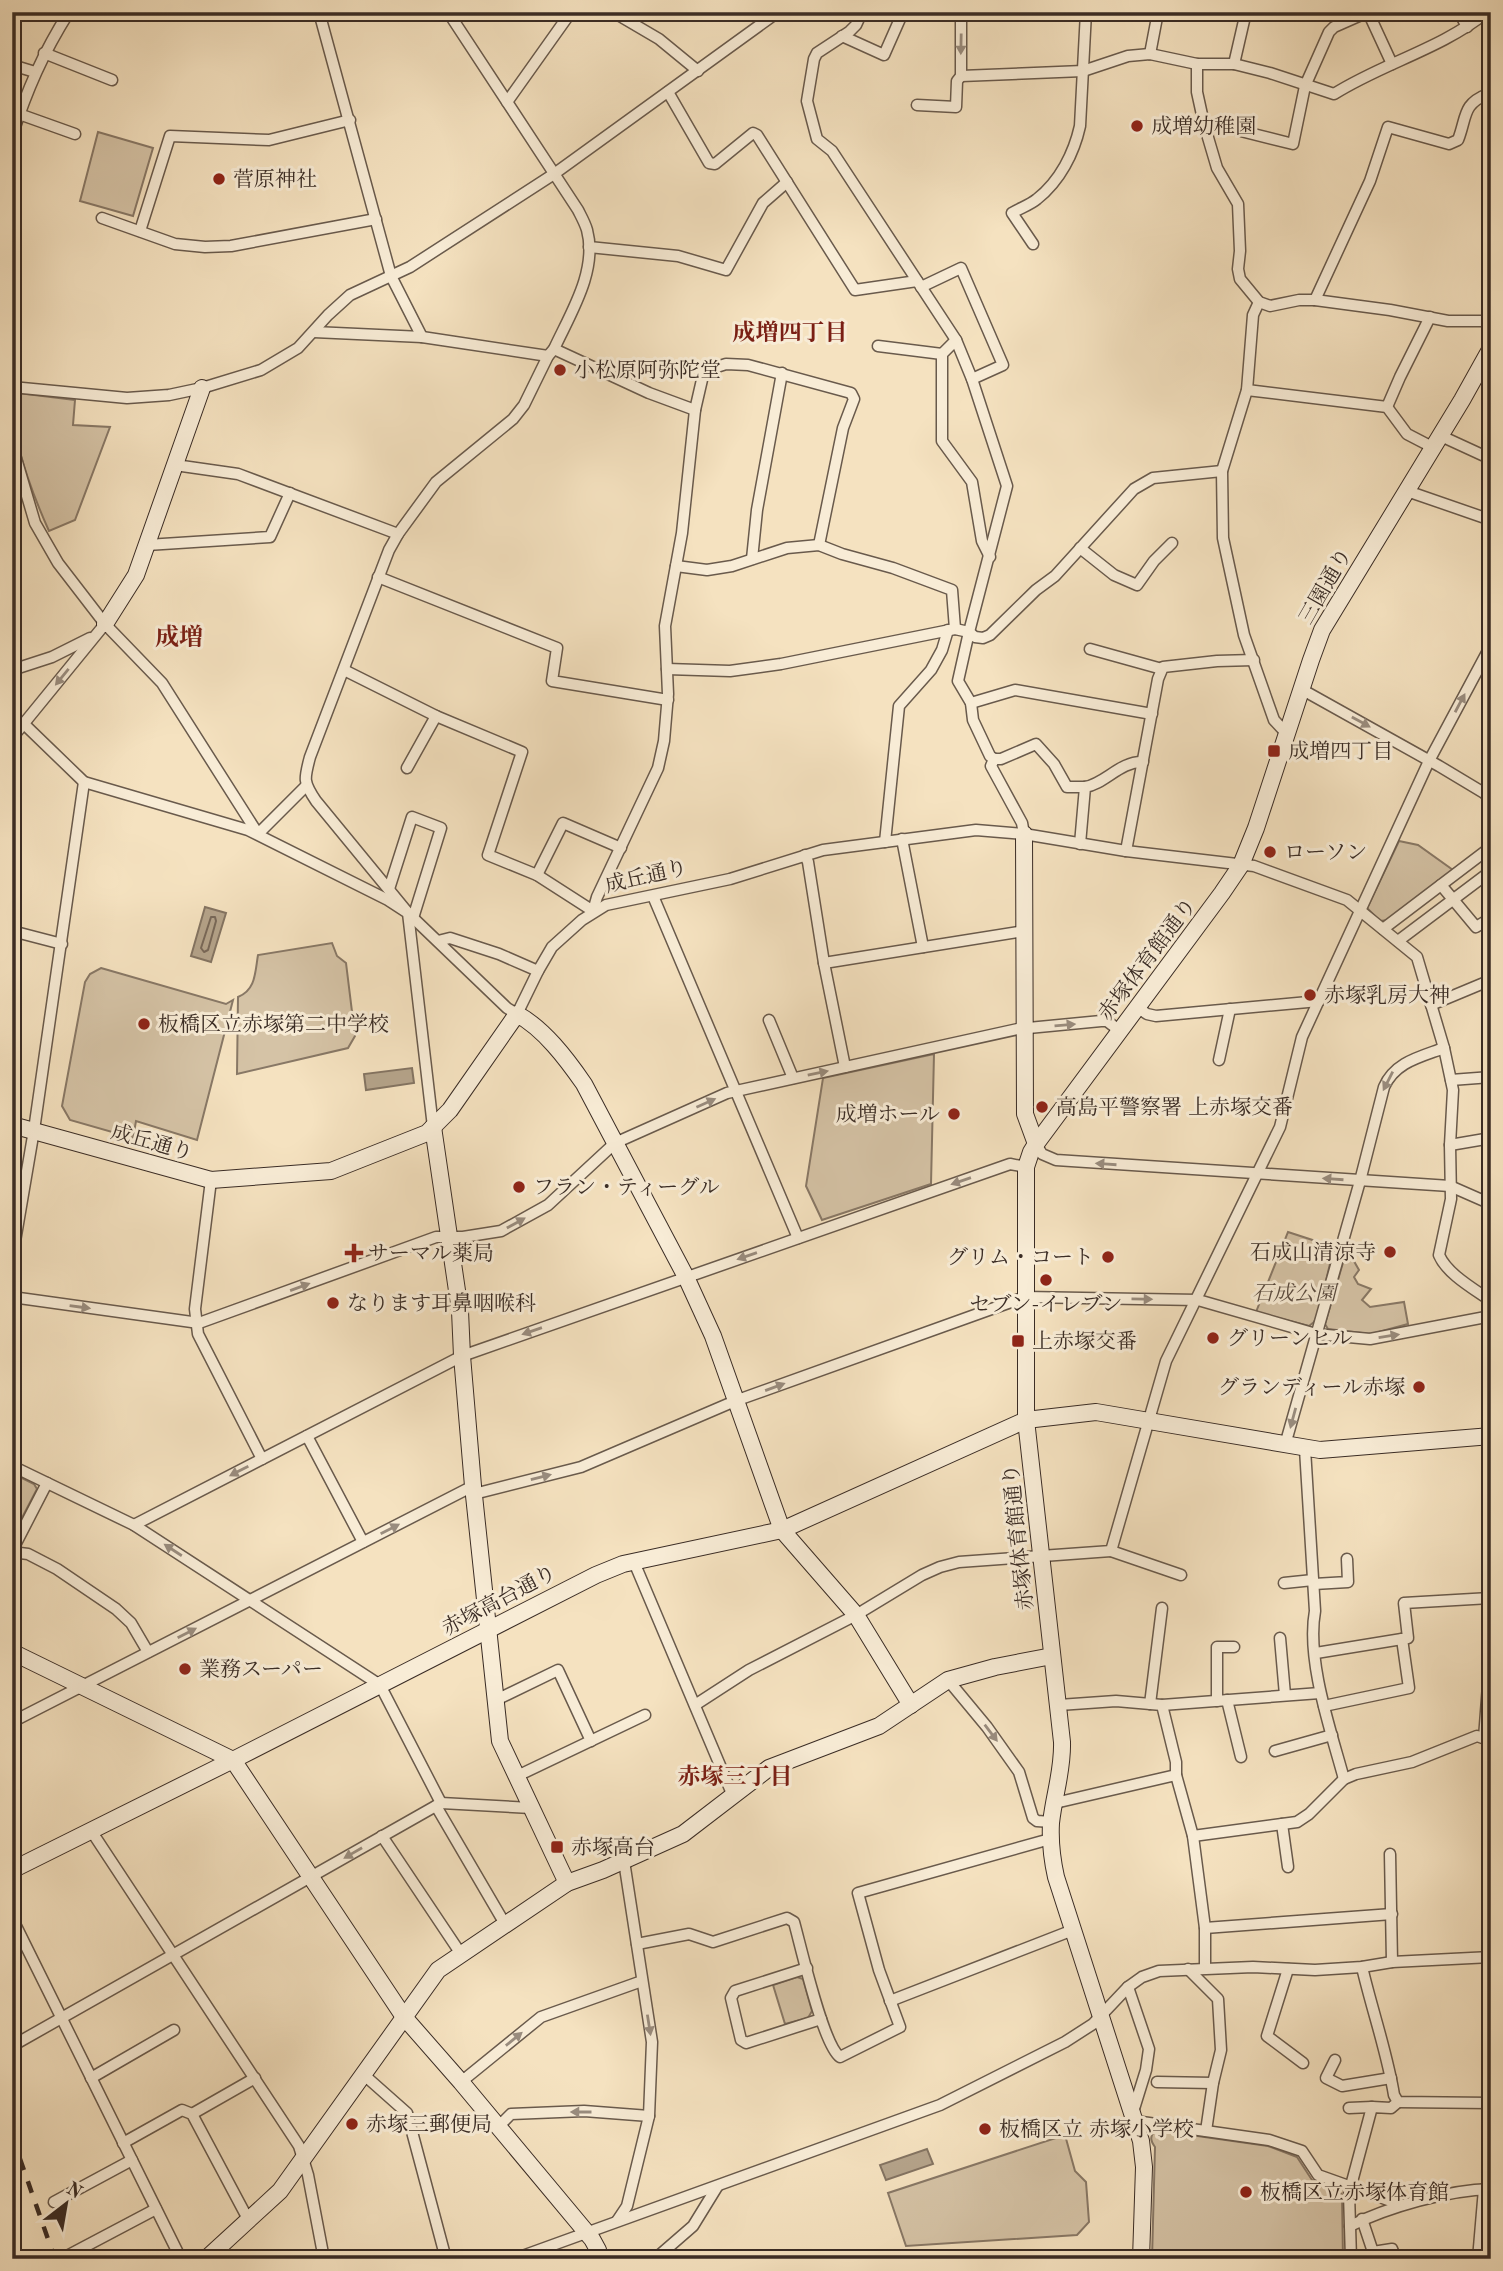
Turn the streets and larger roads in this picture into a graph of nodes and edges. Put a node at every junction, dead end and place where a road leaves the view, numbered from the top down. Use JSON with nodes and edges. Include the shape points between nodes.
{"nodes":[{"id":1,"x":69,"y":12,"type":"edge"},
{"id":2,"x":319,"y":12,"type":"edge"},
{"id":3,"x":448,"y":12,"type":"edge"},
{"id":4,"x":571,"y":12,"type":"edge"},
{"id":5,"x":614,"y":12,"type":"edge"},
{"id":6,"x":778,"y":12,"type":"edge"},
{"id":7,"x":862,"y":12,"type":"edge"},
{"id":8,"x":902,"y":12,"type":"edge"},
{"id":9,"x":961,"y":12,"type":"edge"},
{"id":10,"x":1086,"y":12,"type":"edge"},
{"id":11,"x":1158,"y":12,"type":"edge"},
{"id":12,"x":1246,"y":12,"type":"edge"},
{"id":13,"x":1368,"y":12,"type":"edge"},
{"id":14,"x":1460,"y":12,"type":"edge"},
{"id":15,"x":1487,"y":12,"type":"edge"},
{"id":16,"x":1466,"y":27,"type":"junction"},
{"id":17,"x":842,"y":36,"type":"junction"},
{"id":18,"x":44,"y":53,"type":"junction"},
{"id":19,"x":1150,"y":54,"type":"junction"},
{"id":20,"x":1197,"y":64,"type":"junction"},
{"id":21,"x":1234,"y":64,"type":"junction"},
{"id":22,"x":1392,"y":64,"type":"junction"},
{"id":23,"x":12,"y":65,"type":"edge"},
{"id":24,"x":698,"y":71,"type":"junction"},
{"id":25,"x":1083,"y":71,"type":"junction"},
{"id":26,"x":35,"y":72,"type":"junction"},
{"id":27,"x":961,"y":76,"type":"junction"},
{"id":28,"x":113,"y":80,"type":"dead end"},
{"id":29,"x":1305,"y":86,"type":"junction"},
{"id":30,"x":1490,"y":87,"type":"edge"},
{"id":31,"x":668,"y":92,"type":"junction"},
{"id":32,"x":507,"y":102,"type":"junction"},
{"id":33,"x":917,"y":105,"type":"dead end"},
{"id":34,"x":19,"y":114,"type":"junction"},
{"id":35,"x":350,"y":120,"type":"junction"},
{"id":36,"x":1204,"y":124,"type":"junction"},
{"id":37,"x":75,"y":134,"type":"dead end"},
{"id":38,"x":12,"y":136,"type":"edge"},
{"id":39,"x":554,"y":174,"type":"junction"},
{"id":40,"x":787,"y":182,"type":"junction"},
{"id":41,"x":102,"y":218,"type":"dead end"},
{"id":42,"x":376,"y":219,"type":"junction"},
{"id":43,"x":140,"y":231,"type":"junction"},
{"id":44,"x":1033,"y":244,"type":"dead end"},
{"id":45,"x":589,"y":247,"type":"junction"},
{"id":46,"x":391,"y":276,"type":"junction"},
{"id":47,"x":918,"y":284,"type":"junction"},
{"id":48,"x":1315,"y":300,"type":"junction"},
{"id":49,"x":1259,"y":302,"type":"junction"},
{"id":50,"x":1430,"y":317,"type":"junction"},
{"id":51,"x":1491,"y":321,"type":"edge"},
{"id":52,"x":314,"y":332,"type":"junction"},
{"id":53,"x":422,"y":337,"type":"junction"},
{"id":54,"x":957,"y":340,"type":"junction"},
{"id":55,"x":878,"y":346,"type":"dead end"},
{"id":56,"x":1491,"y":348,"type":"edge"},
{"id":57,"x":551,"y":352,"type":"junction"},
{"id":58,"x":942,"y":354,"type":"junction"},
{"id":59,"x":782,"y":373,"type":"junction"},
{"id":60,"x":972,"y":379,"type":"junction"},
{"id":61,"x":12,"y":387,"type":"edge"},
{"id":62,"x":202,"y":388,"type":"junction"},
{"id":63,"x":1247,"y":390,"type":"junction"},
{"id":64,"x":1388,"y":407,"type":"junction"},
{"id":65,"x":695,"y":410,"type":"junction"},
{"id":66,"x":1437,"y":442,"type":"junction"},
{"id":67,"x":12,"y":445,"type":"edge"},
{"id":68,"x":1491,"y":459,"type":"edge"},
{"id":69,"x":175,"y":465,"type":"junction"},
{"id":70,"x":1222,"y":471,"type":"junction"},
{"id":71,"x":1407,"y":491,"type":"junction"},
{"id":72,"x":289,"y":493,"type":"junction"},
{"id":73,"x":1491,"y":520,"type":"edge"},
{"id":74,"x":398,"y":534,"type":"junction"},
{"id":75,"x":1172,"y":543,"type":"dead end"},
{"id":76,"x":147,"y":545,"type":"junction"},
{"id":77,"x":819,"y":545,"type":"junction"},
{"id":78,"x":1080,"y":548,"type":"junction"},
{"id":79,"x":990,"y":557,"type":"junction"},
{"id":80,"x":752,"y":559,"type":"junction"},
{"id":81,"x":676,"y":566,"type":"junction"},
{"id":82,"x":378,"y":577,"type":"junction"},
{"id":83,"x":101,"y":629,"type":"junction"},
{"id":84,"x":951,"y":630,"type":"junction"},
{"id":85,"x":969,"y":632,"type":"junction"},
{"id":86,"x":1491,"y":645,"type":"edge"},
{"id":87,"x":1090,"y":649,"type":"dead end"},
{"id":88,"x":1254,"y":660,"type":"junction"},
{"id":89,"x":667,"y":669,"type":"junction"},
{"id":90,"x":1162,"y":669,"type":"junction"},
{"id":91,"x":12,"y":670,"type":"edge"},
{"id":92,"x":344,"y":670,"type":"junction"},
{"id":93,"x":1301,"y":689,"type":"junction"},
{"id":94,"x":668,"y":701,"type":"junction"},
{"id":95,"x":971,"y":703,"type":"junction"},
{"id":96,"x":1152,"y":714,"type":"junction"},
{"id":97,"x":436,"y":716,"type":"junction"},
{"id":98,"x":24,"y":724,"type":"junction"},
{"id":99,"x":1287,"y":734,"type":"junction"},
{"id":100,"x":12,"y":738,"type":"edge"},
{"id":101,"x":994,"y":759,"type":"junction"},
{"id":102,"x":1429,"y":761,"type":"junction"},
{"id":103,"x":1143,"y":762,"type":"junction"},
{"id":104,"x":407,"y":768,"type":"dead end"},
{"id":105,"x":84,"y":782,"type":"junction"},
{"id":106,"x":306,"y":786,"type":"junction"},
{"id":107,"x":1085,"y":787,"type":"junction"},
{"id":108,"x":1491,"y":800,"type":"edge"},
{"id":109,"x":258,"y":834,"type":"junction"},
{"id":110,"x":1024,"y":834,"type":"junction"},
{"id":111,"x":902,"y":839,"type":"junction"},
{"id":112,"x":886,"y":842,"type":"junction"},
{"id":113,"x":1080,"y":844,"type":"junction"},
{"id":114,"x":621,"y":848,"type":"junction"},
{"id":115,"x":1490,"y":848,"type":"edge"},
{"id":116,"x":1126,"y":850,"type":"junction"},
{"id":117,"x":805,"y":855,"type":"junction"},
{"id":118,"x":1241,"y":865,"type":"junction"},
{"id":119,"x":1491,"y":871,"type":"edge"},
{"id":120,"x":537,"y":875,"type":"junction"},
{"id":121,"x":1441,"y":885,"type":"junction"},
{"id":122,"x":389,"y":889,"type":"junction"},
{"id":123,"x":653,"y":896,"type":"junction"},
{"id":124,"x":1453,"y":899,"type":"junction"},
{"id":125,"x":1360,"y":909,"type":"junction"},
{"id":126,"x":593,"y":911,"type":"junction"},
{"id":127,"x":411,"y":916,"type":"junction"},
{"id":128,"x":1491,"y":918,"type":"edge"},
{"id":129,"x":1383,"y":929,"type":"junction"},
{"id":130,"x":12,"y":931,"type":"edge"},
{"id":131,"x":1024,"y":931,"type":"junction"},
{"id":132,"x":438,"y":941,"type":"junction"},
{"id":133,"x":1398,"y":941,"type":"junction"},
{"id":134,"x":62,"y":944,"type":"junction"},
{"id":135,"x":923,"y":947,"type":"junction"},
{"id":136,"x":824,"y":963,"type":"junction"},
{"id":137,"x":538,"y":971,"type":"junction"},
{"id":138,"x":1491,"y":980,"type":"edge"},
{"id":139,"x":1319,"y":1001,"type":"junction"},
{"id":140,"x":1431,"y":1006,"type":"junction"},
{"id":141,"x":1137,"y":1007,"type":"junction"},
{"id":142,"x":1230,"y":1009,"type":"junction"},
{"id":143,"x":517,"y":1014,"type":"junction"},
{"id":144,"x":769,"y":1020,"type":"dead end"},
{"id":145,"x":1025,"y":1028,"type":"junction"},
{"id":146,"x":1120,"y":1031,"type":"junction"},
{"id":147,"x":1444,"y":1048,"type":"junction"},
{"id":148,"x":1219,"y":1060,"type":"dead end"},
{"id":149,"x":845,"y":1067,"type":"junction"},
{"id":150,"x":1491,"y":1077,"type":"edge"},
{"id":151,"x":793,"y":1078,"type":"junction"},
{"id":152,"x":1451,"y":1080,"type":"junction"},
{"id":153,"x":735,"y":1091,"type":"junction"},
{"id":154,"x":12,"y":1125,"type":"edge"},
{"id":155,"x":433,"y":1128,"type":"junction"},
{"id":156,"x":34,"y":1129,"type":"junction"},
{"id":157,"x":1491,"y":1138,"type":"edge"},
{"id":158,"x":615,"y":1143,"type":"junction"},
{"id":159,"x":1036,"y":1144,"type":"junction"},
{"id":160,"x":1450,"y":1145,"type":"junction"},
{"id":161,"x":1026,"y":1167,"type":"junction"},
{"id":162,"x":1257,"y":1174,"type":"junction"},
{"id":163,"x":211,"y":1180,"type":"junction"},
{"id":164,"x":1360,"y":1181,"type":"junction"},
{"id":165,"x":1450,"y":1186,"type":"junction"},
{"id":166,"x":1491,"y":1204,"type":"edge"},
{"id":167,"x":450,"y":1237,"type":"junction"},
{"id":168,"x":798,"y":1238,"type":"junction"},
{"id":169,"x":13,"y":1254,"type":"edge"},
{"id":170,"x":686,"y":1277,"type":"junction"},
{"id":171,"x":12,"y":1297,"type":"edge"},
{"id":172,"x":1025,"y":1297,"type":"junction"},
{"id":173,"x":1198,"y":1300,"type":"junction"},
{"id":174,"x":1491,"y":1301,"type":"edge"},
{"id":175,"x":1491,"y":1316,"type":"edge"},
{"id":176,"x":196,"y":1323,"type":"junction"},
{"id":177,"x":1316,"y":1334,"type":"junction"},
{"id":178,"x":461,"y":1356,"type":"junction"},
{"id":179,"x":736,"y":1401,"type":"junction"},
{"id":180,"x":1026,"y":1420,"type":"junction"},
{"id":181,"x":1150,"y":1422,"type":"junction"},
{"id":182,"x":307,"y":1436,"type":"junction"},
{"id":183,"x":1491,"y":1436,"type":"edge"},
{"id":184,"x":1285,"y":1445,"type":"junction"},
{"id":185,"x":1305,"y":1449,"type":"junction"},
{"id":186,"x":262,"y":1459,"type":"junction"},
{"id":187,"x":12,"y":1466,"type":"edge"},
{"id":188,"x":47,"y":1483,"type":"junction"},
{"id":189,"x":474,"y":1490,"type":"junction"},
{"id":190,"x":134,"y":1525,"type":"junction"},
{"id":191,"x":782,"y":1530,"type":"junction"},
{"id":192,"x":363,"y":1542,"type":"junction"},
{"id":193,"x":1491,"y":1548,"type":"edge"},
{"id":194,"x":12,"y":1551,"type":"edge"},
{"id":195,"x":1111,"y":1551,"type":"junction"},
{"id":196,"x":1042,"y":1555,"type":"junction"},
{"id":197,"x":1347,"y":1559,"type":"dead end"},
{"id":198,"x":634,"y":1562,"type":"junction"},
{"id":199,"x":1181,"y":1574,"type":"dead end"},
{"id":200,"x":1314,"y":1582,"type":"junction"},
{"id":201,"x":1284,"y":1583,"type":"dead end"},
{"id":202,"x":1490,"y":1598,"type":"edge"},
{"id":203,"x":251,"y":1601,"type":"junction"},
{"id":204,"x":1162,"y":1608,"type":"dead end"},
{"id":205,"x":856,"y":1615,"type":"junction"},
{"id":206,"x":489,"y":1629,"type":"junction"},
{"id":207,"x":1280,"y":1638,"type":"dead end"},
{"id":208,"x":1402,"y":1639,"type":"junction"},
{"id":209,"x":1234,"y":1647,"type":"dead end"},
{"id":210,"x":12,"y":1651,"type":"edge"},
{"id":211,"x":148,"y":1652,"type":"junction"},
{"id":212,"x":1316,"y":1653,"type":"junction"},
{"id":213,"x":1052,"y":1656,"type":"junction"},
{"id":214,"x":948,"y":1680,"type":"junction"},
{"id":215,"x":380,"y":1685,"type":"junction"},
{"id":216,"x":83,"y":1686,"type":"junction"},
{"id":217,"x":1320,"y":1693,"type":"junction"},
{"id":218,"x":1285,"y":1695,"type":"junction"},
{"id":219,"x":496,"y":1700,"type":"junction"},
{"id":220,"x":1222,"y":1700,"type":"junction"},
{"id":221,"x":695,"y":1704,"type":"junction"},
{"id":222,"x":1156,"y":1704,"type":"junction"},
{"id":223,"x":911,"y":1705,"type":"junction"},
{"id":224,"x":1059,"y":1705,"type":"junction"},
{"id":225,"x":1324,"y":1706,"type":"junction"},
{"id":226,"x":645,"y":1715,"type":"dead end"},
{"id":227,"x":12,"y":1722,"type":"edge"},
{"id":228,"x":1332,"y":1735,"type":"junction"},
{"id":229,"x":1487,"y":1740,"type":"edge"},
{"id":230,"x":591,"y":1741,"type":"junction"},
{"id":231,"x":1275,"y":1751,"type":"dead end"},
{"id":232,"x":1241,"y":1756,"type":"dead end"},
{"id":233,"x":233,"y":1760,"type":"junction"},
{"id":234,"x":1176,"y":1775,"type":"junction"},
{"id":235,"x":516,"y":1777,"type":"junction"},
{"id":236,"x":1344,"y":1780,"type":"junction"},
{"id":237,"x":733,"y":1796,"type":"junction"},
{"id":238,"x":1055,"y":1803,"type":"junction"},
{"id":239,"x":438,"y":1805,"type":"junction"},
{"id":240,"x":531,"y":1808,"type":"junction"},
{"id":241,"x":1051,"y":1822,"type":"junction"},
{"id":242,"x":1282,"y":1824,"type":"junction"},
{"id":243,"x":92,"y":1832,"type":"junction"},
{"id":244,"x":383,"y":1836,"type":"junction"},
{"id":245,"x":1193,"y":1836,"type":"junction"},
{"id":246,"x":1051,"y":1839,"type":"junction"},
{"id":247,"x":1390,"y":1854,"type":"dead end"},
{"id":248,"x":624,"y":1861,"type":"junction"},
{"id":249,"x":1288,"y":1867,"type":"dead end"},
{"id":250,"x":12,"y":1870,"type":"edge"},
{"id":251,"x":311,"y":1877,"type":"junction"},
{"id":252,"x":567,"y":1883,"type":"junction"},
{"id":253,"x":1392,"y":1914,"type":"junction"},
{"id":254,"x":12,"y":1918,"type":"edge"},
{"id":255,"x":505,"y":1924,"type":"junction"},
{"id":256,"x":1205,"y":1928,"type":"junction"},
{"id":257,"x":1073,"y":1930,"type":"junction"},
{"id":258,"x":637,"y":1944,"type":"junction"},
{"id":259,"x":461,"y":1954,"type":"junction"},
{"id":260,"x":1490,"y":1954,"type":"edge"},
{"id":261,"x":173,"y":1955,"type":"junction"},
{"id":262,"x":1392,"y":1962,"type":"junction"},
{"id":263,"x":1362,"y":1967,"type":"junction"},
{"id":264,"x":807,"y":1968,"type":"junction"},
{"id":265,"x":1205,"y":1968,"type":"junction"},
{"id":266,"x":1188,"y":1969,"type":"junction"},
{"id":267,"x":1288,"y":1969,"type":"junction"},
{"id":268,"x":642,"y":1981,"type":"junction"},
{"id":269,"x":1128,"y":1987,"type":"junction"},
{"id":270,"x":890,"y":2001,"type":"junction"},
{"id":271,"x":1101,"y":2016,"type":"junction"},
{"id":272,"x":404,"y":2017,"type":"junction"},
{"id":273,"x":62,"y":2018,"type":"junction"},
{"id":274,"x":821,"y":2019,"type":"junction"},
{"id":275,"x":174,"y":2031,"type":"dead end"},
{"id":276,"x":12,"y":2046,"type":"edge"},
{"id":277,"x":1335,"y":2060,"type":"dead end"},
{"id":278,"x":1303,"y":2063,"type":"dead end"},
{"id":279,"x":363,"y":2074,"type":"junction"},
{"id":280,"x":1150,"y":2075,"type":"junction"},
{"id":281,"x":91,"y":2078,"type":"junction"},
{"id":282,"x":255,"y":2078,"type":"junction"},
{"id":283,"x":1391,"y":2078,"type":"junction"},
{"id":284,"x":461,"y":2082,"type":"junction"},
{"id":285,"x":1213,"y":2083,"type":"junction"},
{"id":286,"x":1398,"y":2102,"type":"junction"},
{"id":287,"x":1491,"y":2103,"type":"edge"},
{"id":288,"x":1372,"y":2107,"type":"junction"},
{"id":289,"x":1349,"y":2108,"type":"dead end"},
{"id":290,"x":192,"y":2114,"type":"junction"},
{"id":291,"x":649,"y":2116,"type":"junction"},
{"id":292,"x":1134,"y":2117,"type":"junction"},
{"id":293,"x":499,"y":2126,"type":"junction"},
{"id":294,"x":1206,"y":2131,"type":"junction"},
{"id":295,"x":123,"y":2143,"type":"junction"},
{"id":296,"x":304,"y":2157,"type":"junction"},
{"id":297,"x":132,"y":2160,"type":"junction"},
{"id":298,"x":1350,"y":2186,"type":"junction"},
{"id":299,"x":717,"y":2187,"type":"junction"},
{"id":300,"x":1487,"y":2189,"type":"edge"},
{"id":301,"x":54,"y":2202,"type":"dead end"},
{"id":302,"x":1402,"y":2205,"type":"junction"},
{"id":303,"x":156,"y":2209,"type":"junction"},
{"id":304,"x":1362,"y":2220,"type":"junction"},
{"id":305,"x":249,"y":2221,"type":"junction"},
{"id":306,"x":617,"y":2221,"type":"junction"},
{"id":307,"x":1350,"y":2226,"type":"junction"},
{"id":308,"x":587,"y":2232,"type":"junction"},
{"id":309,"x":67,"y":2256,"type":"dead end"},
{"id":310,"x":181,"y":2259,"type":"edge"},
{"id":311,"x":206,"y":2259,"type":"edge"},
{"id":312,"x":324,"y":2259,"type":"edge"},
{"id":313,"x":446,"y":2259,"type":"edge"},
{"id":314,"x":514,"y":2259,"type":"edge"},
{"id":315,"x":598,"y":2259,"type":"edge"},
{"id":316,"x":655,"y":2259,"type":"edge"},
{"id":317,"x":1141,"y":2259,"type":"edge"},
{"id":318,"x":1351,"y":2259,"type":"edge"},
{"id":319,"x":1395,"y":2259,"type":"edge"},
{"id":320,"x":1478,"y":2259,"type":"edge"}],
"edges":[{"from":1,"to":18,"type":"street"},
{"from":2,"to":35,"type":"street"},
{"from":3,"to":32,"type":"street"},
{"from":4,"to":32,"type":"street"},
{"from":5,"to":24,"type":"street","via":[[659,39]]},
{"from":6,"to":24,"type":"street"},
{"from":7,"to":17,"type":"street","via":[[856,25]]},
{"from":8,"to":17,"type":"street","via":[[884,55]]},
{"from":9,"to":27,"type":"street","one_way":true},
{"from":10,"to":25,"type":"street"},
{"from":11,"to":19,"type":"street"},
{"from":12,"to":21,"type":"street"},
{"from":13,"to":22,"type":"street"},
{"from":13,"to":29,"type":"street","via":[[1329,32]]},
{"from":14,"to":16,"type":"street"},
{"from":15,"to":16,"type":"street"},
{"from":16,"to":22,"type":"street"},
{"from":17,"to":47,"type":"street","via":[[817,52],[814,59],[807,102],[817,139],[832,151]]},
{"from":18,"to":26,"type":"street"},
{"from":18,"to":28,"type":"street"},
{"from":19,"to":20,"type":"street"},
{"from":19,"to":25,"type":"street","via":[[1128,55]]},
{"from":20,"to":21,"type":"street"},
{"from":20,"to":36,"type":"street"},
{"from":21,"to":29,"type":"street"},
{"from":22,"to":29,"type":"street","via":[[1334,94]]},
{"from":23,"to":26,"type":"street"},
{"from":24,"to":31,"type":"street"},
{"from":25,"to":27,"type":"street"},
{"from":25,"to":44,"type":"street","via":[[1076,143],[1059,176],[1037,199],[1012,213]]},
{"from":26,"to":34,"type":"street"},
{"from":27,"to":33,"type":"street","via":[[956,107]]},
{"from":29,"to":36,"type":"street","via":[[1293,144]]},
{"from":30,"to":48,"type":"street","via":[[1488,94],[1468,106],[1458,140],[1449,144],[1388,127],[1370,181]]},
{"from":31,"to":39,"type":"street"},
{"from":31,"to":40,"type":"street","via":[[709,163],[715,164],[754,133]]},
{"from":32,"to":39,"type":"street"},
{"from":34,"to":37,"type":"street"},
{"from":34,"to":38,"type":"street"},
{"from":35,"to":42,"type":"street"},
{"from":35,"to":43,"type":"street","via":[[269,140],[170,136]]},
{"from":36,"to":49,"type":"street","via":[[1217,167],[1238,204],[1240,279]]},
{"from":39,"to":45,"type":"street","via":[[578,210]]},
{"from":39,"to":46,"type":"street"},
{"from":40,"to":45,"type":"street","via":[[763,203],[726,270],[678,257]]},
{"from":40,"to":47,"type":"street","via":[[855,290]]},
{"from":41,"to":43,"type":"street"},
{"from":42,"to":43,"type":"street","via":[[231,246],[175,244]]},
{"from":42,"to":46,"type":"street"},
{"from":45,"to":57,"type":"street","via":[[580,293]]},
{"from":46,"to":52,"type":"street","via":[[350,295]]},
{"from":46,"to":53,"type":"street"},
{"from":47,"to":54,"type":"street"},
{"from":47,"to":60,"type":"street","via":[[961,268],[1003,365]]},
{"from":48,"to":49,"type":"street","via":[[1270,306]]},
{"from":48,"to":50,"type":"street"},
{"from":49,"to":63,"type":"street","via":[[1253,315]]},
{"from":50,"to":51,"type":"street"},
{"from":50,"to":64,"type":"street"},
{"from":52,"to":53,"type":"street"},
{"from":52,"to":62,"type":"street","via":[[299,348],[261,370]]},
{"from":53,"to":57,"type":"street"},
{"from":54,"to":58,"type":"street"},
{"from":54,"to":60,"type":"street"},
{"from":55,"to":58,"type":"street"},
{"from":56,"to":66,"type":"street","name":"三園通り"},
{"from":57,"to":65,"type":"street"},
{"from":57,"to":74,"type":"street","via":[[513,419],[436,482]]},
{"from":58,"to":79,"type":"street","via":[[942,441],[972,482],[982,541]]},
{"from":59,"to":65,"type":"street","via":[[726,364],[704,371]]},
{"from":59,"to":77,"type":"street","via":[[851,393],[855,399],[843,428]]},
{"from":59,"to":80,"type":"street"},
{"from":60,"to":79,"type":"street","via":[[1007,486]]},
{"from":61,"to":62,"type":"street","via":[[127,398]]},
{"from":62,"to":69,"type":"street"},
{"from":63,"to":64,"type":"street"},
{"from":63,"to":70,"type":"street"},
{"from":64,"to":66,"type":"street","via":[[1407,434]]},
{"from":65,"to":81,"type":"street"},
{"from":66,"to":68,"type":"street"},
{"from":66,"to":71,"type":"street","name":"三園通り"},
{"from":67,"to":83,"type":"street","via":[[35,523]]},
{"from":69,"to":72,"type":"street","via":[[238,474]]},
{"from":69,"to":76,"type":"street"},
{"from":70,"to":78,"type":"street","via":[[1153,478],[1134,489]]},
{"from":70,"to":88,"type":"street","via":[[1223,538],[1244,635]]},
{"from":71,"to":73,"type":"street"},
{"from":71,"to":93,"type":"street","name":"三園通り","via":[[1330,615]]},
{"from":72,"to":74,"type":"street"},
{"from":72,"to":76,"type":"street","via":[[270,537]]},
{"from":74,"to":82,"type":"street"},
{"from":75,"to":78,"type":"street","via":[[1137,585],[1114,575]]},
{"from":76,"to":83,"type":"street","via":[[136,575]]},
{"from":77,"to":80,"type":"street","via":[[787,548]]},
{"from":77,"to":84,"type":"street","via":[[951,590]]},
{"from":78,"to":85,"type":"street","via":[[990,635],[975,637]]},
{"from":79,"to":85,"type":"street"},
{"from":80,"to":81,"type":"street","via":[[707,569]]},
{"from":81,"to":89,"type":"street","via":[[665,626]]},
{"from":82,"to":92,"type":"street"},
{"from":82,"to":94,"type":"street","via":[[557,648],[552,681]]},
{"from":83,"to":91,"type":"street","via":[[75,647]]},
{"from":83,"to":98,"type":"street","one_way":true},
{"from":83,"to":109,"type":"street","via":[[162,683]]},
{"from":84,"to":85,"type":"street"},
{"from":84,"to":89,"type":"street","via":[[730,671]]},
{"from":84,"to":112,"type":"street","via":[[931,670],[899,706]]},
{"from":85,"to":95,"type":"street","via":[[958,681]]},
{"from":102,"to":86,"type":"street","one_way":true},
{"from":87,"to":90,"type":"street"},
{"from":88,"to":90,"type":"street"},
{"from":88,"to":99,"type":"street","via":[[1274,720]]},
{"from":89,"to":94,"type":"street"},
{"from":90,"to":96,"type":"street"},
{"from":92,"to":97,"type":"street"},
{"from":92,"to":106,"type":"street","via":[[310,757]]},
{"from":93,"to":99,"type":"street","name":"三園通り"},
{"from":93,"to":102,"type":"street","one_way":true},
{"from":94,"to":114,"type":"street","via":[[658,768]]},
{"from":95,"to":96,"type":"street","via":[[1015,690]]},
{"from":95,"to":101,"type":"street","via":[[973,720]]},
{"from":96,"to":103,"type":"street"},
{"from":97,"to":104,"type":"street"},
{"from":97,"to":120,"type":"street","via":[[522,752],[488,855]]},
{"from":98,"to":100,"type":"street"},
{"from":98,"to":105,"type":"street"},
{"from":99,"to":118,"type":"street","name":"三園通り"},
{"from":101,"to":107,"type":"street","via":[[1036,744],[1067,787]]},
{"from":101,"to":110,"type":"street","via":[[990,766]]},
{"from":102,"to":108,"type":"street"},
{"from":102,"to":125,"type":"street"},
{"from":103,"to":107,"type":"street"},
{"from":103,"to":116,"type":"street"},
{"from":105,"to":109,"type":"street"},
{"from":105,"to":134,"type":"street"},
{"from":106,"to":109,"type":"street"},
{"from":106,"to":122,"type":"street"},
{"from":107,"to":113,"type":"street"},
{"from":109,"to":127,"type":"street"},
{"from":110,"to":111,"type":"street","name":"成丘通り","via":[[976,830]]},
{"from":110,"to":113,"type":"street","name":"成丘通り"},
{"from":110,"to":131,"type":"street"},
{"from":111,"to":112,"type":"street","name":"成丘通り"},
{"from":111,"to":135,"type":"street"},
{"from":112,"to":117,"type":"street","name":"成丘通り"},
{"from":113,"to":116,"type":"street","name":"成丘通り"},
{"from":114,"to":120,"type":"street","via":[[563,823]]},
{"from":114,"to":126,"type":"street"},
{"from":115,"to":121,"type":"street"},
{"from":116,"to":118,"type":"street","name":"成丘通り"},
{"from":117,"to":123,"type":"street","name":"成丘通り","via":[[730,879]]},
{"from":117,"to":136,"type":"street"},
{"from":118,"to":125,"type":"street","name":"成丘通り","via":[[1347,900]]},
{"from":118,"to":141,"type":"street","name":"赤塚体育館通り"},
{"from":119,"to":124,"type":"street"},
{"from":120,"to":126,"type":"street"},
{"from":121,"to":124,"type":"street"},
{"from":121,"to":129,"type":"street"},
{"from":122,"to":127,"type":"street"},
{"from":122,"to":127,"type":"street","via":[[411,817],[441,828]]},
{"from":123,"to":126,"type":"street","name":"成丘通り","via":[[621,900]]},
{"from":123,"to":153,"type":"street"},
{"from":124,"to":128,"type":"street","via":[[1476,927]]},
{"from":124,"to":133,"type":"street"},
{"from":125,"to":129,"type":"street","name":"成丘通り"},
{"from":125,"to":139,"type":"street"},
{"from":126,"to":137,"type":"street","name":"成丘通り","via":[[552,947]]},
{"from":127,"to":132,"type":"street"},
{"from":127,"to":155,"type":"street"},
{"from":129,"to":133,"type":"street","name":"成丘通り"},
{"from":130,"to":134,"type":"street"},
{"from":131,"to":135,"type":"street"},
{"from":131,"to":145,"type":"street"},
{"from":132,"to":137,"type":"street","via":[[450,938]]},
{"from":132,"to":143,"type":"street"},
{"from":133,"to":140,"type":"street","name":"成丘通り","via":[[1416,957]]},
{"from":134,"to":156,"type":"street"},
{"from":135,"to":136,"type":"street"},
{"from":136,"to":149,"type":"street"},
{"from":137,"to":143,"type":"street","name":"成丘通り"},
{"from":138,"to":140,"type":"street"},
{"from":139,"to":142,"type":"street"},
{"from":139,"to":162,"type":"street","via":[[1302,1037],[1280,1127]]},
{"from":140,"to":147,"type":"street","name":"成丘通り"},
{"from":141,"to":142,"type":"street","via":[[1156,1016]]},
{"from":141,"to":146,"type":"street","name":"赤塚体育館通り"},
{"from":142,"to":148,"type":"street"},
{"from":143,"to":155,"type":"street","name":"成丘通り"},
{"from":143,"to":158,"type":"street","via":[[535,1026],[575,1071]]},
{"from":144,"to":151,"type":"street"},
{"from":145,"to":146,"type":"street","one_way":true,"via":[[1107,1021]]},
{"from":145,"to":149,"type":"street"},
{"from":145,"to":159,"type":"street","via":[[1025,1114]]},
{"from":146,"to":159,"type":"street","name":"赤塚体育館通り"},
{"from":147,"to":152,"type":"street","name":"成丘通り"},
{"from":147,"to":164,"type":"street","one_way":true,"via":[[1396,1068],[1389,1076]]},
{"from":151,"to":149,"type":"street","one_way":true},
{"from":150,"to":152,"type":"street"},
{"from":151,"to":153,"type":"street"},
{"from":152,"to":160,"type":"street","name":"成丘通り"},
{"from":158,"to":153,"type":"street","one_way":true},
{"from":153,"to":168,"type":"street"},
{"from":154,"to":156,"type":"street","name":"成丘通り"},
{"from":155,"to":163,"type":"street","name":"成丘通り","via":[[331,1171]]},
{"from":155,"to":167,"type":"street"},
{"from":156,"to":163,"type":"street","name":"成丘通り"},
{"from":156,"to":169,"type":"street"},
{"from":157,"to":160,"type":"street"},
{"from":167,"to":158,"type":"street","one_way":true,"via":[[501,1231],[548,1205]]},
{"from":158,"to":170,"type":"street"},
{"from":159,"to":161,"type":"street","name":"赤塚体育館通り"},
{"from":162,"to":159,"type":"street","one_way":true,"via":[[1056,1160],[1042,1154]]},
{"from":160,"to":165,"type":"street","name":"成丘通り"},
{"from":161,"to":168,"type":"street","one_way":true,"via":[[1010,1164]]},
{"from":161,"to":172,"type":"street","name":"赤塚体育館通り"},
{"from":164,"to":162,"type":"street","one_way":true},
{"from":162,"to":173,"type":"street"},
{"from":163,"to":176,"type":"street"},
{"from":164,"to":165,"type":"street"},
{"from":164,"to":177,"type":"street"},
{"from":165,"to":166,"type":"street"},
{"from":165,"to":174,"type":"street","name":"成丘通り","via":[[1439,1255]]},
{"from":176,"to":167,"type":"street","one_way":true,"via":[[436,1237]]},
{"from":167,"to":178,"type":"street"},
{"from":168,"to":170,"type":"street","one_way":true},
{"from":170,"to":178,"type":"street","one_way":true},
{"from":170,"to":179,"type":"street"},
{"from":171,"to":176,"type":"street","one_way":true},
{"from":172,"to":173,"type":"street","one_way":true},
{"from":179,"to":172,"type":"street","one_way":true},
{"from":172,"to":180,"type":"street","name":"赤塚体育館通り"},
{"from":173,"to":177,"type":"street"},
{"from":173,"to":181,"type":"street","via":[[1166,1361]]},
{"from":177,"to":175,"type":"street","one_way":true,"via":[[1370,1339]]},
{"from":176,"to":186,"type":"street"},
{"from":177,"to":184,"type":"street","one_way":true},
{"from":178,"to":182,"type":"street"},
{"from":178,"to":189,"type":"street"},
{"from":189,"to":179,"type":"street","one_way":true,"via":[[581,1467]]},
{"from":179,"to":191,"type":"street"},
{"from":180,"to":181,"type":"street","name":"赤塚高台通り","via":[[1091,1411]]},
{"from":180,"to":191,"type":"street","name":"赤塚高台通り"},
{"from":180,"to":196,"type":"street","name":"赤塚体育館通り"},
{"from":181,"to":184,"type":"street","name":"赤塚高台通り"},
{"from":181,"to":195,"type":"street"},
{"from":182,"to":186,"type":"street"},
{"from":182,"to":192,"type":"street"},
{"from":183,"to":185,"type":"street","name":"赤塚高台通り"},
{"from":184,"to":185,"type":"street","name":"赤塚高台通り"},
{"from":185,"to":200,"type":"street"},
{"from":186,"to":190,"type":"street","one_way":true},
{"from":187,"to":188,"type":"street"},
{"from":188,"to":190,"type":"street"},
{"from":188,"to":194,"type":"street"},
{"from":192,"to":189,"type":"street","one_way":true},
{"from":189,"to":206,"type":"street"},
{"from":203,"to":190,"type":"street","one_way":true},
{"from":191,"to":198,"type":"street","name":"赤塚高台通り"},
{"from":191,"to":205,"type":"street"},
{"from":192,"to":203,"type":"street"},
{"from":193,"to":202,"type":"street"},
{"from":194,"to":211,"type":"street","via":[[57,1569],[116,1609],[131,1623]]},
{"from":195,"to":196,"type":"street"},
{"from":195,"to":199,"type":"street"},
{"from":196,"to":205,"type":"street","via":[[940,1567]]},
{"from":196,"to":213,"type":"street","name":"赤塚体育館通り"},
{"from":197,"to":200,"type":"street","via":[[1348,1582]]},
{"from":198,"to":206,"type":"street","name":"赤塚高台通り","via":[[596,1574]]},
{"from":198,"to":221,"type":"street"},
{"from":200,"to":201,"type":"street"},
{"from":200,"to":212,"type":"street"},
{"from":202,"to":208,"type":"street","via":[[1404,1603],[1408,1638]]},
{"from":202,"to":229,"type":"street"},
{"from":211,"to":203,"type":"street","one_way":true},
{"from":203,"to":215,"type":"street"},
{"from":204,"to":222,"type":"street"},
{"from":205,"to":221,"type":"street","via":[[749,1670]]},
{"from":205,"to":223,"type":"street"},
{"from":206,"to":215,"type":"street","name":"赤塚高台通り"},
{"from":206,"to":219,"type":"street"},
{"from":207,"to":218,"type":"street"},
{"from":208,"to":212,"type":"street"},
{"from":208,"to":225,"type":"street","via":[[1409,1688]]},
{"from":209,"to":220,"type":"street","via":[[1217,1647]]},
{"from":210,"to":216,"type":"street"},
{"from":211,"to":216,"type":"street"},
{"from":212,"to":217,"type":"street"},
{"from":213,"to":214,"type":"street"},
{"from":213,"to":224,"type":"street","name":"赤塚体育館通り"},
{"from":214,"to":223,"type":"street"},
{"from":214,"to":241,"type":"street","one_way":true,"via":[[1019,1772],[1033,1818]]},
{"from":215,"to":233,"type":"street","name":"赤塚高台通り"},
{"from":215,"to":239,"type":"street"},
{"from":216,"to":227,"type":"street"},
{"from":216,"to":233,"type":"street"},
{"from":217,"to":218,"type":"street"},
{"from":217,"to":225,"type":"street"},
{"from":218,"to":220,"type":"street"},
{"from":219,"to":230,"type":"street","via":[[558,1670]]},
{"from":219,"to":235,"type":"street","via":[[501,1745]]},
{"from":220,"to":222,"type":"street"},
{"from":220,"to":232,"type":"street"},
{"from":221,"to":237,"type":"street"},
{"from":222,"to":224,"type":"street"},
{"from":222,"to":234,"type":"street"},
{"from":223,"to":237,"type":"street","via":[[879,1726],[769,1768]]},
{"from":224,"to":238,"type":"street","name":"赤塚体育館通り","via":[[1062,1754]]},
{"from":225,"to":228,"type":"street"},
{"from":226,"to":230,"type":"street"},
{"from":228,"to":231,"type":"street"},
{"from":228,"to":236,"type":"street"},
{"from":229,"to":236,"type":"street","via":[[1477,1736],[1412,1762]]},
{"from":230,"to":235,"type":"street"},
{"from":233,"to":243,"type":"street","name":"赤塚高台通り"},
{"from":233,"to":251,"type":"street"},
{"from":234,"to":238,"type":"street"},
{"from":234,"to":245,"type":"street"},
{"from":235,"to":240,"type":"street"},
{"from":236,"to":242,"type":"street","via":[[1309,1814]]},
{"from":237,"to":248,"type":"street","via":[[684,1834]]},
{"from":238,"to":241,"type":"street","name":"赤塚体育館通り"},
{"from":239,"to":240,"type":"street"},
{"from":239,"to":244,"type":"street"},
{"from":239,"to":255,"type":"street"},
{"from":240,"to":252,"type":"street"},
{"from":241,"to":246,"type":"street","name":"赤塚体育館通り"},
{"from":242,"to":245,"type":"street"},
{"from":242,"to":249,"type":"street"},
{"from":243,"to":250,"type":"street","name":"赤塚高台通り"},
{"from":243,"to":261,"type":"street"},
{"from":244,"to":251,"type":"street","one_way":true},
{"from":244,"to":259,"type":"street"},
{"from":245,"to":256,"type":"street"},
{"from":246,"to":257,"type":"street","name":"赤塚体育館通り","via":[[1056,1877]]},
{"from":246,"to":270,"type":"street","via":[[858,1893]]},
{"from":247,"to":253,"type":"street"},
{"from":248,"to":252,"type":"street"},
{"from":248,"to":258,"type":"street"},
{"from":251,"to":261,"type":"street"},
{"from":251,"to":272,"type":"street"},
{"from":252,"to":255,"type":"street"},
{"from":253,"to":256,"type":"street"},
{"from":253,"to":262,"type":"street"},
{"from":254,"to":273,"type":"street"},
{"from":255,"to":259,"type":"street"},
{"from":256,"to":265,"type":"street"},
{"from":257,"to":270,"type":"street"},
{"from":257,"to":271,"type":"street","name":"赤塚体育館通り"},
{"from":258,"to":264,"type":"street","via":[[689,1934],[713,1942],[787,1918],[794,1922]]},
{"from":258,"to":268,"type":"street"},
{"from":259,"to":272,"type":"street","via":[[436,1972]]},
{"from":260,"to":262,"type":"street"},
{"from":261,"to":273,"type":"street"},
{"from":261,"to":282,"type":"street"},
{"from":262,"to":263,"type":"street"},
{"from":263,"to":267,"type":"street"},
{"from":263,"to":283,"type":"street"},
{"from":264,"to":274,"type":"street"},
{"from":264,"to":274,"type":"street","via":[[734,1991],[731,1998],[741,2039],[746,2043]]},
{"from":265,"to":266,"type":"street"},
{"from":265,"to":267,"type":"street"},
{"from":266,"to":269,"type":"street","via":[[1158,1971]]},
{"from":266,"to":285,"type":"street","via":[[1218,1998],[1221,2050]]},
{"from":267,"to":278,"type":"street","via":[[1267,2036]]},
{"from":284,"to":268,"type":"street","one_way":true,"via":[[541,2017]]},
{"from":268,"to":291,"type":"street","one_way":true,"via":[[652,2042]]},
{"from":269,"to":271,"type":"street"},
{"from":269,"to":280,"type":"street","via":[[1149,2049]]},
{"from":270,"to":274,"type":"street","via":[[900,2027],[840,2057]]},
{"from":271,"to":292,"type":"street","name":"赤塚体育館通り"},
{"from":271,"to":299,"type":"street","via":[[1065,2042],[940,2105]]},
{"from":272,"to":279,"type":"street"},
{"from":272,"to":284,"type":"street"},
{"from":273,"to":276,"type":"street"},
{"from":273,"to":281,"type":"street"},
{"from":275,"to":281,"type":"street"},
{"from":277,"to":283,"type":"street","via":[[1326,2078],[1342,2086]]},
{"from":279,"to":296,"type":"street"},
{"from":279,"to":313,"type":"street","via":[[407,2113]]},
{"from":280,"to":285,"type":"street"},
{"from":280,"to":292,"type":"street"},
{"from":281,"to":295,"type":"street"},
{"from":282,"to":290,"type":"street"},
{"from":282,"to":296,"type":"street"},
{"from":283,"to":286,"type":"street"},
{"from":284,"to":293,"type":"street"},
{"from":285,"to":294,"type":"street"},
{"from":286,"to":287,"type":"street"},
{"from":286,"to":288,"type":"street","via":[[1391,2108]]},
{"from":288,"to":289,"type":"street"},
{"from":288,"to":298,"type":"street"},
{"from":290,"to":295,"type":"street","via":[[182,2110]]},
{"from":290,"to":305,"type":"street"},
{"from":291,"to":293,"type":"street","one_way":true,"via":[[583,2111],[512,2114]]},
{"from":291,"to":306,"type":"street","via":[[627,2206]]},
{"from":292,"to":294,"type":"street"},
{"from":292,"to":317,"type":"street","name":"赤塚体育館通り","via":[[1144,2158]]},
{"from":293,"to":308,"type":"street"},
{"from":294,"to":298,"type":"street","via":[[1289,2146],[1302,2151],[1318,2175]]},
{"from":295,"to":297,"type":"street"},
{"from":296,"to":305,"type":"street","via":[[277,2195]]},
{"from":296,"to":312,"type":"street"},
{"from":297,"to":301,"type":"street"},
{"from":297,"to":303,"type":"street"},
{"from":298,"to":302,"type":"street"},
{"from":298,"to":307,"type":"street"},
{"from":299,"to":306,"type":"street"},
{"from":299,"to":316,"type":"street","via":[[693,2225]]},
{"from":300,"to":302,"type":"street"},
{"from":300,"to":320,"type":"street"},
{"from":302,"to":304,"type":"street"},
{"from":303,"to":309,"type":"street"},
{"from":303,"to":310,"type":"street"},
{"from":304,"to":307,"type":"street"},
{"from":304,"to":319,"type":"street","via":[[1373,2252],[1392,2249]]},
{"from":305,"to":311,"type":"street"},
{"from":306,"to":308,"type":"street"},
{"from":307,"to":318,"type":"street"},
{"from":308,"to":314,"type":"street"},
{"from":308,"to":315,"type":"street"}]}
